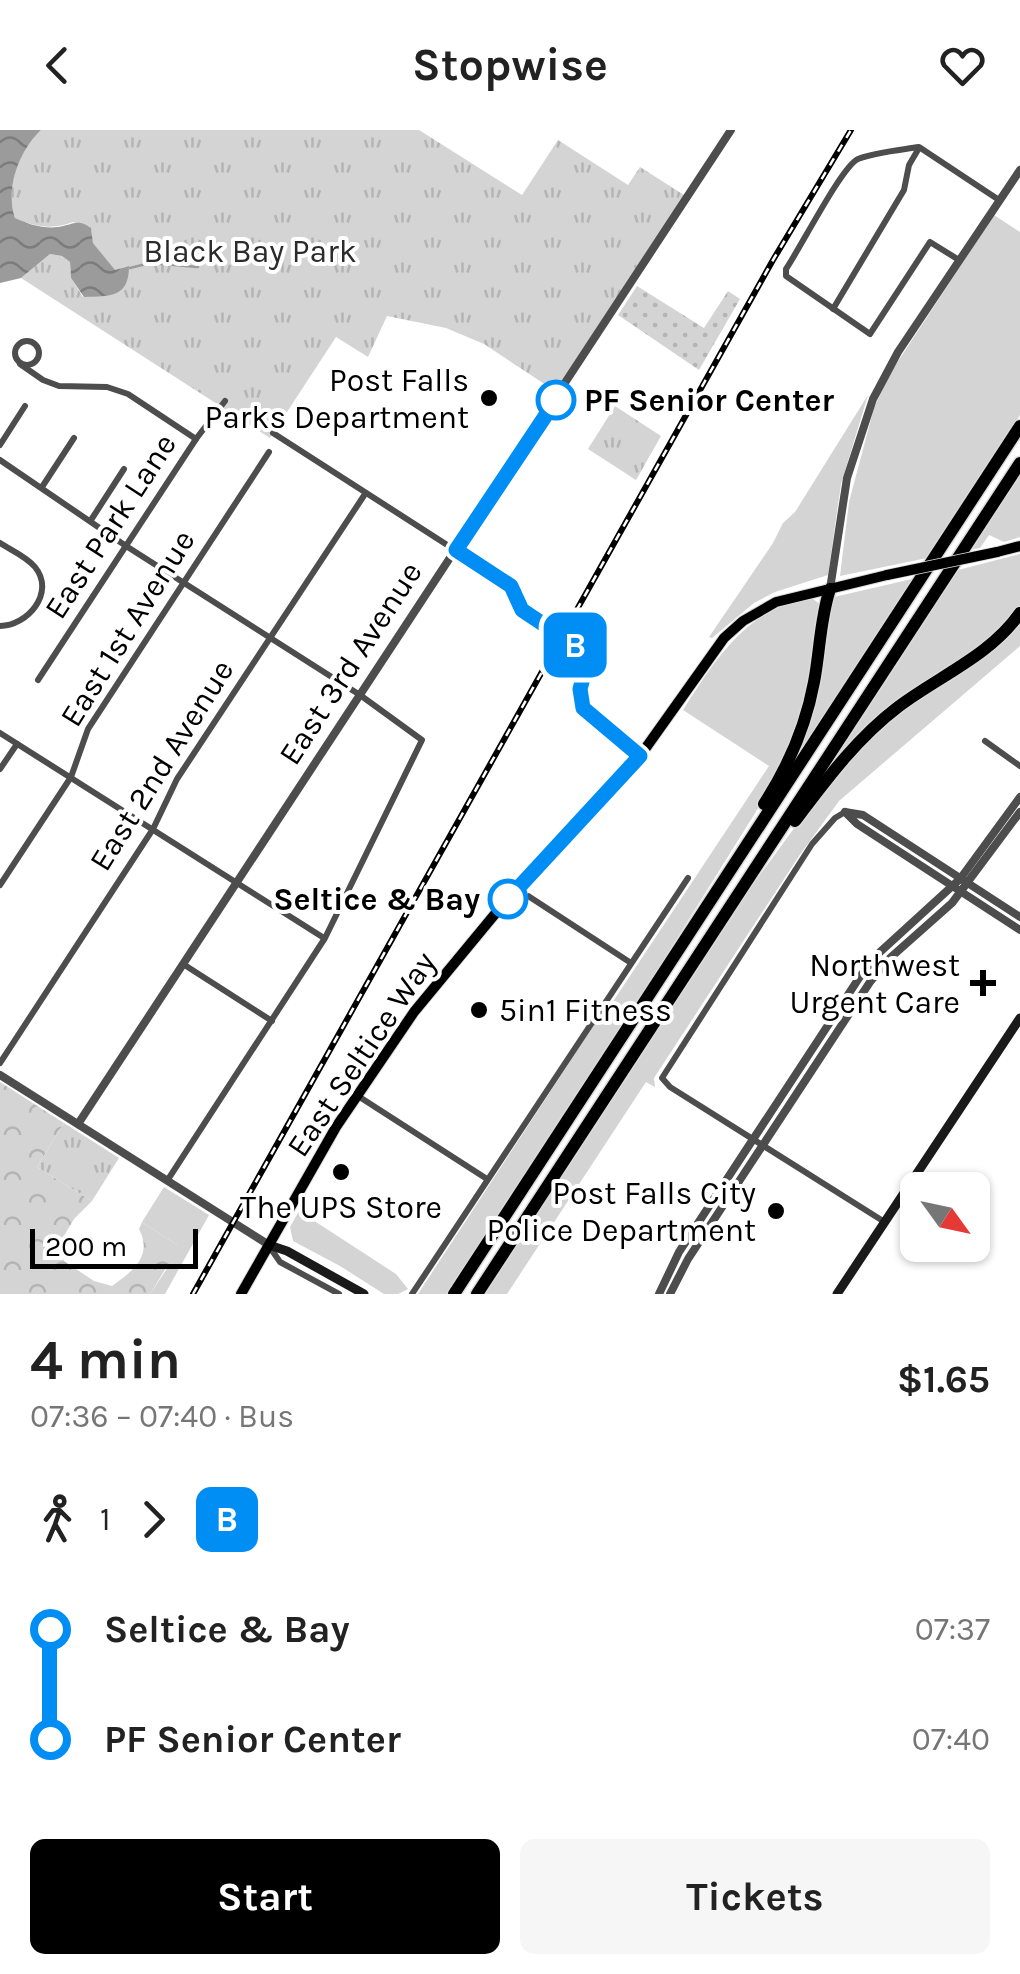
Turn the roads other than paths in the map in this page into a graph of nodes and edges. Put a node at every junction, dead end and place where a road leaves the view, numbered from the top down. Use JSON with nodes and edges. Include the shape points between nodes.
{"nodes":[{"id":1,"x":732,"y":130,"type":"edge"},
{"id":2,"x":919,"y":146,"type":"junction"},
{"id":3,"x":1019,"y":169,"type":"edge"},
{"id":4,"x":999,"y":200,"type":"junction"},
{"id":5,"x":959,"y":260,"type":"junction"},
{"id":6,"x":833,"y":309,"type":"junction"},
{"id":7,"x":38,"y":360,"type":"junction"},
{"id":8,"x":20,"y":364,"type":"junction"},
{"id":9,"x":43,"y":380,"type":"junction"},
{"id":10,"x":225,"y":401,"type":"dead end"},
{"id":11,"x":24,"y":406,"type":"dead end"},
{"id":12,"x":1020,"y":426,"type":"edge"},
{"id":13,"x":272,"y":433,"type":"dead end"},
{"id":14,"x":74,"y":438,"type":"dead end"},
{"id":15,"x":196,"y":438,"type":"junction"},
{"id":16,"x":0,"y":445,"type":"edge"},
{"id":17,"x":270,"y":452,"type":"dead end"},
{"id":18,"x":0,"y":460,"type":"edge"},
{"id":19,"x":1020,"y":462,"type":"edge"},
{"id":20,"x":124,"y":469,"type":"dead end"},
{"id":21,"x":42,"y":487,"type":"junction"},
{"id":22,"x":365,"y":494,"type":"junction"},
{"id":23,"x":91,"y":520,"type":"junction"},
{"id":24,"x":0,"y":543,"type":"edge"},
{"id":25,"x":126,"y":546,"type":"junction"},
{"id":26,"x":1020,"y":546,"type":"edge"},
{"id":27,"x":456,"y":550,"type":"junction"},
{"id":28,"x":184,"y":582,"type":"junction"},
{"id":29,"x":830,"y":589,"type":"junction"},
{"id":30,"x":1020,"y":614,"type":"edge"},
{"id":31,"x":0,"y":626,"type":"edge"},
{"id":32,"x":270,"y":638,"type":"junction"},
{"id":33,"x":38,"y":680,"type":"dead end"},
{"id":34,"x":360,"y":695,"type":"junction"},
{"id":35,"x":0,"y":733,"type":"edge"},
{"id":36,"x":985,"y":741,"type":"dead end"},
{"id":37,"x":17,"y":744,"type":"junction"},
{"id":38,"x":640,"y":756,"type":"junction"},
{"id":39,"x":1020,"y":766,"type":"edge"},
{"id":40,"x":0,"y":769,"type":"edge"},
{"id":41,"x":71,"y":777,"type":"junction"},
{"id":42,"x":1020,"y":797,"type":"edge"},
{"id":43,"x":845,"y":812,"type":"junction"},
{"id":44,"x":1020,"y":812,"type":"edge"},
{"id":45,"x":153,"y":829,"type":"junction"},
{"id":46,"x":688,"y":878,"type":"dead end"},
{"id":47,"x":236,"y":882,"type":"junction"},
{"id":48,"x":964,"y":882,"type":"junction"},
{"id":49,"x":0,"y":885,"type":"edge"},
{"id":50,"x":518,"y":889,"type":"junction"},
{"id":51,"x":957,"y":890,"type":"junction"},
{"id":52,"x":730,"y":906,"type":"junction"},
{"id":53,"x":1020,"y":918,"type":"edge"},
{"id":54,"x":1020,"y":930,"type":"edge"},
{"id":55,"x":325,"y":938,"type":"junction"},
{"id":56,"x":631,"y":963,"type":"junction"},
{"id":57,"x":183,"y":964,"type":"junction"},
{"id":58,"x":643,"y":1008,"type":"junction"},
{"id":59,"x":1020,"y":1018,"type":"edge"},
{"id":60,"x":272,"y":1021,"type":"junction"},
{"id":61,"x":0,"y":1064,"type":"edge"},
{"id":62,"x":0,"y":1075,"type":"edge"},
{"id":63,"x":357,"y":1095,"type":"junction"},
{"id":64,"x":78,"y":1124,"type":"junction"},
{"id":65,"x":758,"y":1143,"type":"junction"},
{"id":66,"x":487,"y":1178,"type":"junction"},
{"id":67,"x":168,"y":1182,"type":"junction"},
{"id":68,"x":883,"y":1221,"type":"junction"},
{"id":69,"x":269,"y":1245,"type":"junction"},
{"id":70,"x":242,"y":1294,"type":"edge"},
{"id":71,"x":339,"y":1294,"type":"edge"},
{"id":72,"x":364,"y":1294,"type":"edge"},
{"id":73,"x":412,"y":1294,"type":"edge"},
{"id":74,"x":454,"y":1294,"type":"edge"},
{"id":75,"x":477,"y":1294,"type":"edge"},
{"id":76,"x":659,"y":1294,"type":"edge"},
{"id":77,"x":670,"y":1294,"type":"edge"},
{"id":78,"x":837,"y":1294,"type":"edge"}],
"edges":[{"from":1,"to":27,"type":"street","name":"East 3rd Avenue"},
{"from":2,"to":4,"type":"street"},
{"from":2,"to":6,"type":"street","via":[[904,190]]},
{"from":2,"to":6,"type":"street","via":[[849,164],[786,269],[787,279]]},
{"from":3,"to":4,"type":"street"},
{"from":4,"to":5,"type":"street"},
{"from":5,"to":6,"type":"street","via":[[930,242],[870,334]]},
{"from":5,"to":29,"type":"street","via":[[867,412],[847,478]]},
{"from":7,"to":8,"type":"street"},
{"from":7,"to":8,"type":"street","via":[[36,344],[24,342],[15,349]]},
{"from":7,"to":9,"type":"street"},
{"from":8,"to":9,"type":"street"},
{"from":9,"to":15,"type":"street","via":[[118,390]]},
{"from":10,"to":15,"type":"street","name":"East Park Lane"},
{"from":11,"to":16,"type":"street"},
{"from":12,"to":58,"type":"highway"},
{"from":13,"to":22,"type":"street"},
{"from":14,"to":21,"type":"street"},
{"from":15,"to":25,"type":"street","name":"East Park Lane"},
{"from":17,"to":28,"type":"street","name":"East 1st Avenue"},
{"from":18,"to":21,"type":"street"},
{"from":19,"to":52,"type":"highway"},
{"from":20,"to":23,"type":"street"},
{"from":21,"to":23,"type":"street"},
{"from":22,"to":27,"type":"street"},
{"from":22,"to":32,"type":"street","name":"East 2nd Avenue"},
{"from":23,"to":25,"type":"street"},
{"from":24,"to":31,"type":"street","via":[[34,567],[42,586],[26,619]]},
{"from":25,"to":28,"type":"street"},
{"from":25,"to":33,"type":"street","name":"East Park Lane"},
{"from":26,"to":29,"type":"main road","name":"East Seltice Way","bridge":true},
{"from":27,"to":34,"type":"street","name":"East 3rd Avenue"},
{"from":27,"to":38,"type":"street","via":[[505,582],[526,614],[580,649],[587,664],[583,708]]},
{"from":28,"to":32,"type":"street"},
{"from":28,"to":41,"type":"street","name":"East 1st Avenue","via":[[88,729]]},
{"from":29,"to":38,"type":"main road","name":"East Seltice Way","via":[[776,602],[733,629]]},
{"from":29,"to":58,"type":"highway","via":[[811,695],[790,758]]},
{"from":30,"to":52,"type":"highway","via":[[983,651],[861,739]]},
{"from":32,"to":34,"type":"street"},
{"from":32,"to":45,"type":"street","name":"East 2nd Avenue","via":[[177,779]]},
{"from":34,"to":47,"type":"street","name":"East 3rd Avenue"},
{"from":34,"to":55,"type":"street","via":[[422,740]]},
{"from":35,"to":37,"type":"street"},
{"from":36,"to":39,"type":"street"},
{"from":37,"to":40,"type":"street"},
{"from":37,"to":41,"type":"street"},
{"from":38,"to":50,"type":"main road","name":"East Seltice Way"},
{"from":41,"to":45,"type":"street"},
{"from":41,"to":49,"type":"street","name":"East 1st Avenue"},
{"from":42,"to":48,"type":"street"},
{"from":43,"to":48,"type":"street","via":[[862,815]]},
{"from":43,"to":51,"type":"street"},
{"from":43,"to":65,"type":"street","via":[[812,844],[664,1072],[664,1082]]},
{"from":44,"to":48,"type":"street"},
{"from":45,"to":47,"type":"street"},
{"from":45,"to":61,"type":"street","name":"East 2nd Avenue"},
{"from":46,"to":56,"type":"street"},
{"from":47,"to":55,"type":"street"},
{"from":47,"to":57,"type":"street","name":"East 3rd Avenue"},
{"from":48,"to":51,"type":"street"},
{"from":48,"to":53,"type":"street"},
{"from":50,"to":56,"type":"street"},
{"from":50,"to":63,"type":"main road","name":"East Seltice Way","via":[[436,984]]},
{"from":51,"to":54,"type":"street"},
{"from":51,"to":65,"type":"street","via":[[870,964]]},
{"from":52,"to":75,"type":"highway"},
{"from":55,"to":60,"type":"street"},
{"from":56,"to":66,"type":"street"},
{"from":57,"to":60,"type":"street"},
{"from":57,"to":64,"type":"street","name":"East 3rd Avenue"},
{"from":58,"to":74,"type":"highway"},
{"from":59,"to":68,"type":"main road"},
{"from":60,"to":67,"type":"street"},
{"from":62,"to":64,"type":"street"},
{"from":63,"to":66,"type":"street"},
{"from":63,"to":69,"type":"main road","name":"East Seltice Way"},
{"from":64,"to":67,"type":"street"},
{"from":65,"to":68,"type":"street"},
{"from":65,"to":76,"type":"street","via":[[679,1252]]},
{"from":65,"to":77,"type":"street"},
{"from":66,"to":73,"type":"street"},
{"from":67,"to":69,"type":"street"},
{"from":68,"to":78,"type":"main road"},
{"from":69,"to":70,"type":"main road","name":"East Seltice Way"},
{"from":69,"to":71,"type":"street","via":[[280,1262]]},
{"from":69,"to":72,"type":"main road"}]}
